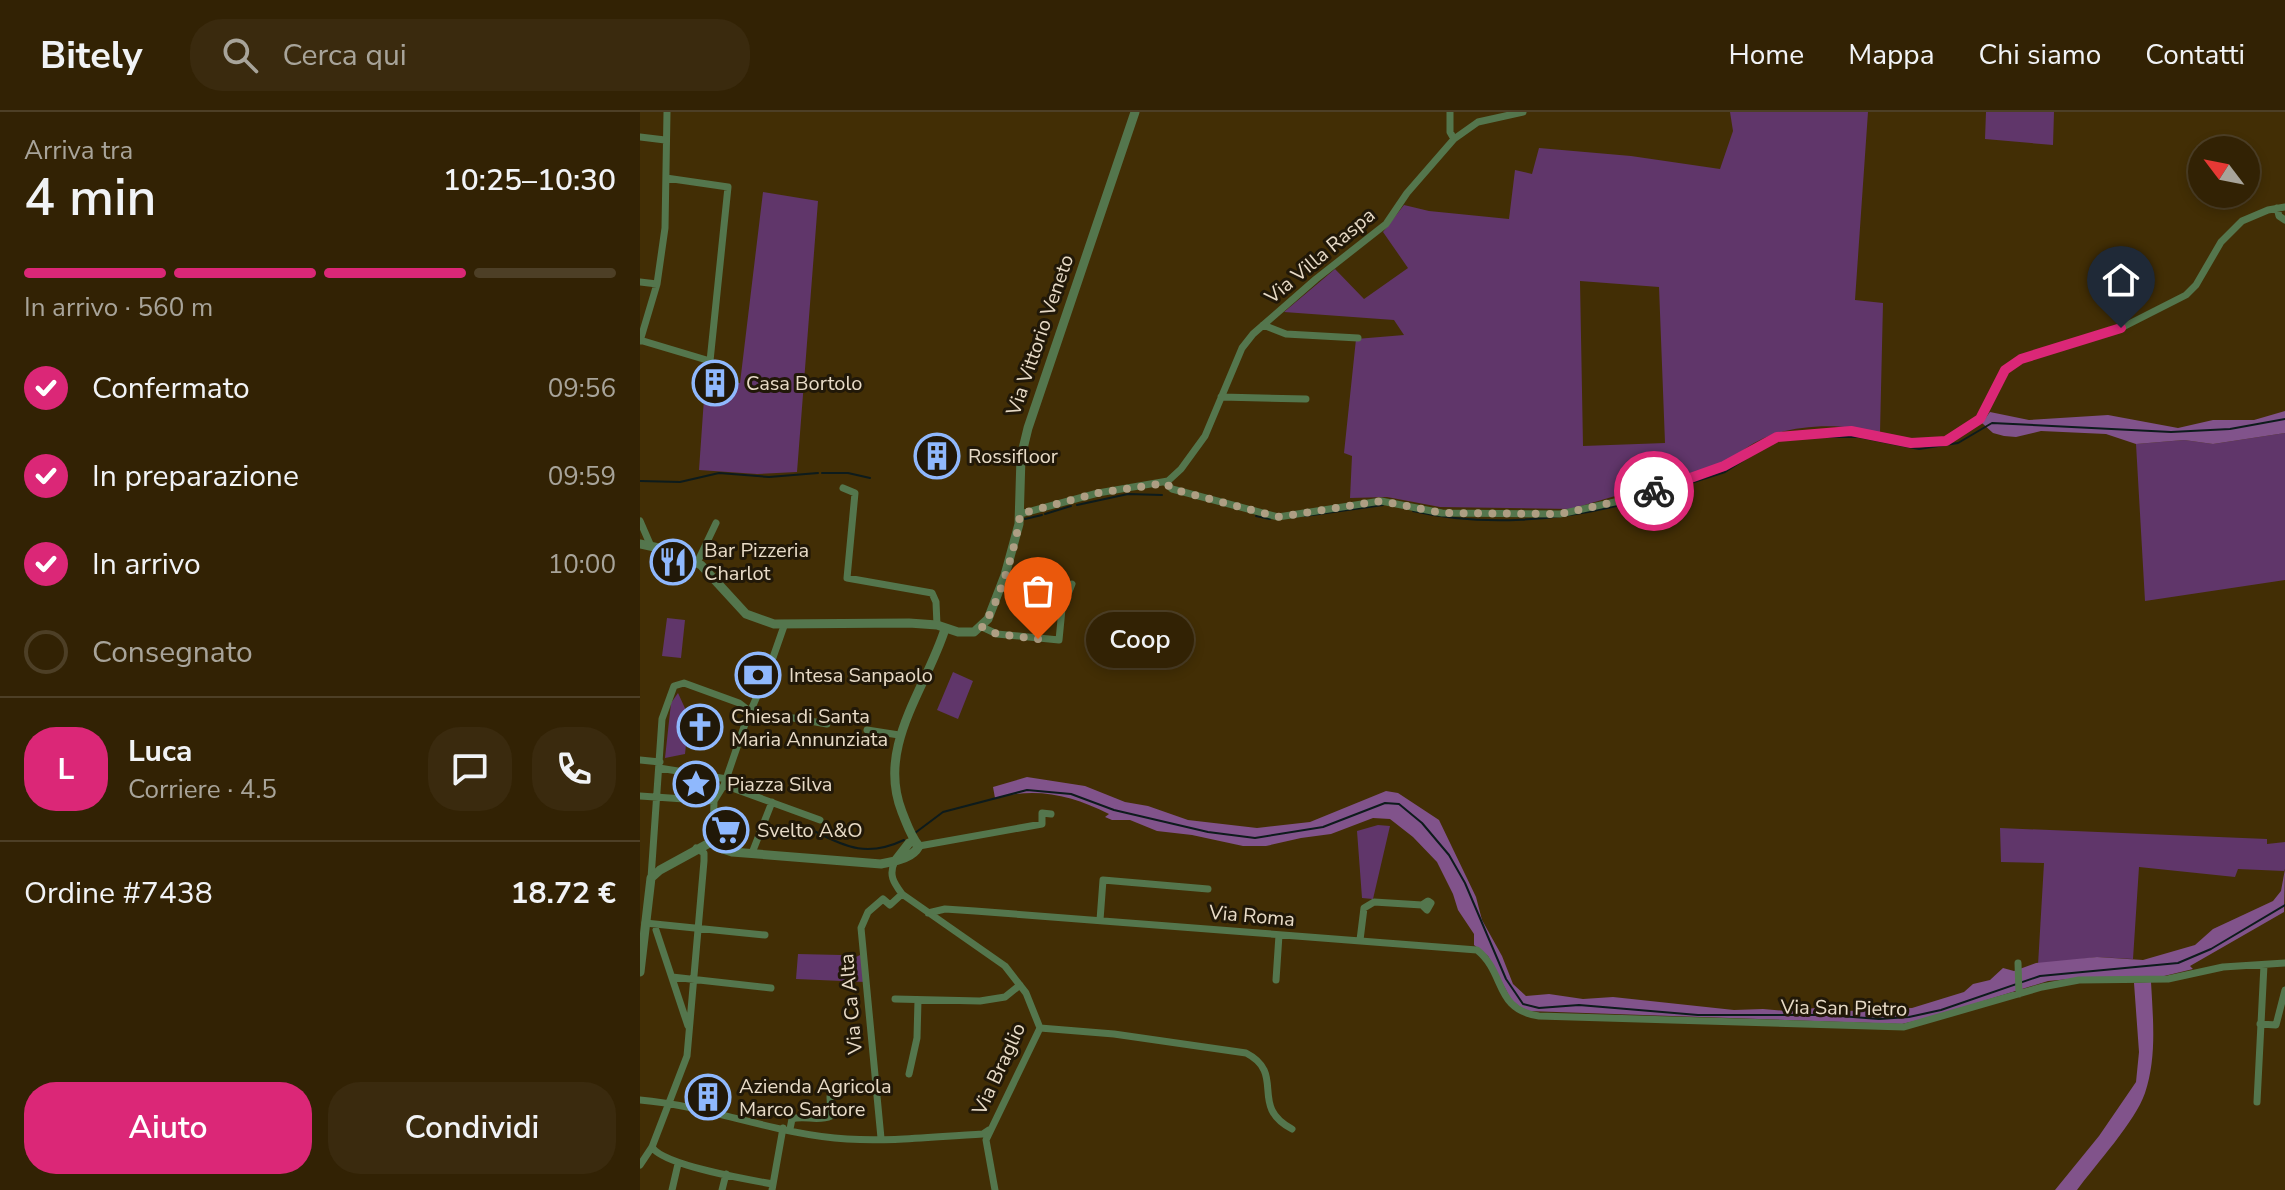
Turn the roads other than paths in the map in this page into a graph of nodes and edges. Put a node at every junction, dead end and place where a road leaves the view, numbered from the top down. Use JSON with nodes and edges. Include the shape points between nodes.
{"nodes":[{"id":1,"x":667,"y":112,"type":"edge"},
{"id":2,"x":1135,"y":112,"type":"edge"},
{"id":3,"x":1450,"y":112,"type":"edge"},
{"id":4,"x":1523,"y":112,"type":"edge"},
{"id":5,"x":640,"y":137,"type":"edge"},
{"id":6,"x":1454,"y":139,"type":"junction"},
{"id":7,"x":665,"y":140,"type":"junction"},
{"id":8,"x":666,"y":178,"type":"junction"},
{"id":9,"x":2281,"y":207,"type":"edge"},
{"id":10,"x":2285,"y":220,"type":"edge"},
{"id":11,"x":640,"y":282,"type":"edge"},
{"id":12,"x":657,"y":284,"type":"junction"},
{"id":13,"x":1263,"y":325,"type":"junction"},
{"id":14,"x":1358,"y":338,"type":"dead end"},
{"id":15,"x":640,"y":341,"type":"edge"},
{"id":16,"x":1221,"y":397,"type":"junction"},
{"id":17,"x":1306,"y":399,"type":"dead end"},
{"id":18,"x":1166,"y":483,"type":"junction"},
{"id":19,"x":843,"y":488,"type":"dead end"},
{"id":20,"x":1020,"y":514,"type":"junction"},
{"id":21,"x":640,"y":521,"type":"edge"},
{"id":22,"x":716,"y":523,"type":"dead end"},
{"id":23,"x":645,"y":544,"type":"edge"},
{"id":24,"x":697,"y":563,"type":"junction"},
{"id":25,"x":1072,"y":584,"type":"dead end"},
{"id":26,"x":784,"y":626,"type":"junction"},
{"id":27,"x":941,"y":627,"type":"junction"},
{"id":28,"x":982,"y":627,"type":"junction"},
{"id":29,"x":749,"y":713,"type":"junction"},
{"id":30,"x":827,"y":724,"type":"dead end"},
{"id":31,"x":867,"y":730,"type":"dead end"},
{"id":32,"x":899,"y":735,"type":"junction"},
{"id":33,"x":640,"y":760,"type":"edge"},
{"id":34,"x":660,"y":765,"type":"junction"},
{"id":35,"x":725,"y":782,"type":"junction"},
{"id":36,"x":640,"y":796,"type":"edge"},
{"id":37,"x":656,"y":799,"type":"junction"},
{"id":38,"x":714,"y":801,"type":"junction"},
{"id":39,"x":772,"y":802,"type":"junction"},
{"id":40,"x":1051,"y":814,"type":"dead end"},
{"id":41,"x":820,"y":820,"type":"dead end"},
{"id":42,"x":713,"y":841,"type":"junction"},
{"id":43,"x":917,"y":843,"type":"junction"},
{"id":44,"x":696,"y":848,"type":"junction"},
{"id":45,"x":752,"y":853,"type":"junction"},
{"id":46,"x":895,"y":861,"type":"junction"},
{"id":47,"x":881,"y":864,"type":"junction"},
{"id":48,"x":655,"y":867,"type":"junction"},
{"id":49,"x":894,"y":882,"type":"junction"},
{"id":50,"x":1208,"y":889,"type":"dead end"},
{"id":51,"x":902,"y":894,"type":"junction"},
{"id":52,"x":1422,"y":905,"type":"dead end"},
{"id":53,"x":928,"y":913,"type":"junction"},
{"id":54,"x":1100,"y":920,"type":"junction"},
{"id":55,"x":645,"y":923,"type":"junction"},
{"id":56,"x":698,"y":929,"type":"junction"},
{"id":57,"x":656,"y":930,"type":"dead end"},
{"id":58,"x":765,"y":935,"type":"dead end"},
{"id":59,"x":1279,"y":935,"type":"junction"},
{"id":60,"x":1360,"y":940,"type":"junction"},
{"id":61,"x":2018,"y":963,"type":"dead end"},
{"id":62,"x":2285,"y":963,"type":"edge"},
{"id":63,"x":2264,"y":965,"type":"junction"},
{"id":64,"x":640,"y":972,"type":"edge"},
{"id":65,"x":672,"y":977,"type":"junction"},
{"id":66,"x":695,"y":980,"type":"junction"},
{"id":67,"x":1276,"y":980,"type":"dead end"},
{"id":68,"x":1020,"y":985,"type":"junction"},
{"id":69,"x":2018,"y":987,"type":"junction"},
{"id":70,"x":771,"y":988,"type":"dead end"},
{"id":71,"x":2285,"y":990,"type":"edge"},
{"id":72,"x":895,"y":999,"type":"dead end"},
{"id":73,"x":918,"y":1000,"type":"junction"},
{"id":74,"x":1539,"y":1016,"type":"joint"},
{"id":75,"x":2260,"y":1024,"type":"junction"},
{"id":76,"x":2281,"y":1026,"type":"edge"},
{"id":77,"x":1040,"y":1028,"type":"junction"},
{"id":78,"x":689,"y":1032,"type":"junction"},
{"id":79,"x":909,"y":1074,"type":"dead end"},
{"id":80,"x":830,"y":1097,"type":"dead end"},
{"id":81,"x":640,"y":1100,"type":"edge"},
{"id":82,"x":2257,"y":1102,"type":"dead end"},
{"id":83,"x":670,"y":1103,"type":"junction"},
{"id":84,"x":786,"y":1129,"type":"junction"},
{"id":85,"x":1292,"y":1129,"type":"dead end"},
{"id":86,"x":989,"y":1130,"type":"junction"},
{"id":87,"x":881,"y":1138,"type":"junction"},
{"id":88,"x":652,"y":1147,"type":"junction"},
{"id":89,"x":678,"y":1164,"type":"junction"},
{"id":90,"x":640,"y":1165,"type":"edge"},
{"id":91,"x":726,"y":1174,"type":"junction"},
{"id":92,"x":772,"y":1187,"type":"edge"},
{"id":93,"x":672,"y":1190,"type":"edge"},
{"id":94,"x":722,"y":1190,"type":"edge"},
{"id":95,"x":995,"y":1190,"type":"edge"}],
"edges":[{"from":1,"to":7,"type":"street"},
{"from":2,"to":20,"type":"street","name":"Via Vittorio Veneto","via":[[1028,428],[1021,457]]},
{"from":3,"to":6,"type":"street"},
{"from":4,"to":6,"type":"street","name":"Via Villa Raspa","via":[[1478,122]]},
{"from":5,"to":7,"type":"street"},
{"from":6,"to":13,"type":"street","name":"Via Villa Raspa","via":[[1386,224]]},
{"from":7,"to":8,"type":"street"},
{"from":8,"to":12,"type":"street"},
{"from":8,"to":15,"type":"street","via":[[728,187],[710,361]]},
{"from":9,"to":10,"type":"street","via":[[2279,216]]},
{"from":9,"to":18,"type":"street","via":[[2242,221],[2221,242],[2186,295],[2121,328],[2021,359],[2005,370],[1980,419],[1946,441],[1911,443],[1851,431],[1777,437],[1724,466],[1633,498],[1560,514],[1442,513],[1381,501],[1278,517]]},
{"from":11,"to":12,"type":"street"},
{"from":12,"to":15,"type":"street"},
{"from":13,"to":14,"type":"street","via":[[1286,334]]},
{"from":13,"to":16,"type":"street","name":"Via Villa Raspa","via":[[1242,348]]},
{"from":16,"to":17,"type":"street"},
{"from":16,"to":18,"type":"street","name":"Via Villa Raspa","via":[[1205,436]]},
{"from":18,"to":20,"type":"street","via":[[1098,493]]},
{"from":19,"to":27,"type":"street","via":[[855,493],[847,578],[932,593]]},
{"from":20,"to":28,"type":"street","name":"Via Vittorio Veneto","via":[[1005,575]]},
{"from":21,"to":23,"type":"street"},
{"from":22,"to":24,"type":"street"},
{"from":23,"to":24,"type":"street"},
{"from":24,"to":26,"type":"street","via":[[746,614]]},
{"from":25,"to":28,"type":"street","via":[[1062,609],[1059,640],[1017,638]]},
{"from":26,"to":27,"type":"street"},
{"from":26,"to":29,"type":"street"},
{"from":27,"to":28,"type":"street","via":[[965,632]]},
{"from":27,"to":32,"type":"street","via":[[939,649]]},
{"from":29,"to":30,"type":"street"},
{"from":29,"to":34,"type":"street","via":[[739,703],[684,683],[676,685],[662,719]]},
{"from":29,"to":35,"type":"street"},
{"from":31,"to":32,"type":"street"},
{"from":32,"to":43,"type":"street","via":[[894,784]]},
{"from":33,"to":34,"type":"street"},
{"from":34,"to":35,"type":"street"},
{"from":34,"to":37,"type":"street"},
{"from":35,"to":38,"type":"street"},
{"from":35,"to":39,"type":"street"},
{"from":36,"to":37,"type":"street"},
{"from":37,"to":38,"type":"street"},
{"from":37,"to":48,"type":"street"},
{"from":38,"to":42,"type":"street"},
{"from":39,"to":41,"type":"street"},
{"from":39,"to":45,"type":"street"},
{"from":40,"to":43,"type":"street","via":[[1042,813],[1042,824]]},
{"from":42,"to":44,"type":"street"},
{"from":42,"to":45,"type":"street","via":[[732,852]]},
{"from":43,"to":46,"type":"street","via":[[909,843]]},
{"from":44,"to":48,"type":"street"},
{"from":44,"to":56,"type":"street","via":[[704,853]]},
{"from":45,"to":47,"type":"street"},
{"from":46,"to":47,"type":"street"},
{"from":46,"to":49,"type":"street"},
{"from":47,"to":49,"type":"street","name":"Via Braglio"},
{"from":48,"to":55,"type":"street"},
{"from":49,"to":51,"type":"street","name":"Via Braglio"},
{"from":50,"to":54,"type":"street","via":[[1103,880]]},
{"from":51,"to":53,"type":"street","name":"Via Braglio"},
{"from":51,"to":87,"type":"street","name":"Via Ca Alta","via":[[890,905],[883,899],[868,912],[861,928]]},
{"from":52,"to":60,"type":"street","via":[[1367,901]]},
{"from":53,"to":54,"type":"street","name":"Via Roma","via":[[945,909]]},
{"from":53,"to":68,"type":"street","name":"Via Braglio","via":[[1005,966]]},
{"from":54,"to":59,"type":"street","name":"Via Roma"},
{"from":55,"to":56,"type":"street"},
{"from":55,"to":64,"type":"street"},
{"from":56,"to":58,"type":"street"},
{"from":56,"to":66,"type":"street"},
{"from":57,"to":65,"type":"street"},
{"from":59,"to":60,"type":"street","name":"Via Roma"},
{"from":59,"to":67,"type":"street"},
{"from":60,"to":74,"type":"street","name":"Via Roma","via":[[1477,950],[1511,1006]]},
{"from":61,"to":69,"type":"street"},
{"from":62,"to":63,"type":"street","name":"Via San Pietro"},
{"from":63,"to":69,"type":"street","name":"Via San Pietro","via":[[2168,979]]},
{"from":63,"to":75,"type":"street"},
{"from":65,"to":66,"type":"street"},
{"from":65,"to":78,"type":"street"},
{"from":66,"to":70,"type":"street"},
{"from":66,"to":78,"type":"street"},
{"from":68,"to":73,"type":"street","via":[[993,999]]},
{"from":68,"to":77,"type":"street","name":"Via Braglio"},
{"from":69,"to":74,"type":"street","name":"Via San Pietro","via":[[1904,1027]]},
{"from":71,"to":76,"type":"street"},
{"from":72,"to":73,"type":"street"},
{"from":73,"to":79,"type":"street"},
{"from":75,"to":76,"type":"street"},
{"from":75,"to":82,"type":"street"},
{"from":77,"to":85,"type":"street","via":[[1246,1053],[1260,1060],[1276,1121]]},
{"from":77,"to":86,"type":"street","name":"Via Braglio"},
{"from":78,"to":83,"type":"street","via":[[687,1056]]},
{"from":80,"to":84,"type":"street","via":[[831,1116],[796,1117]]},
{"from":81,"to":83,"type":"street"},
{"from":83,"to":84,"type":"street"},
{"from":83,"to":88,"type":"street"},
{"from":84,"to":87,"type":"street","via":[[848,1139]]},
{"from":84,"to":92,"type":"street"},
{"from":86,"to":87,"type":"street"},
{"from":86,"to":95,"type":"street","name":"Via Braglio"},
{"from":88,"to":89,"type":"street"},
{"from":88,"to":90,"type":"street"},
{"from":89,"to":91,"type":"street"},
{"from":89,"to":93,"type":"street"},
{"from":91,"to":92,"type":"street"},
{"from":91,"to":94,"type":"street"}]}
